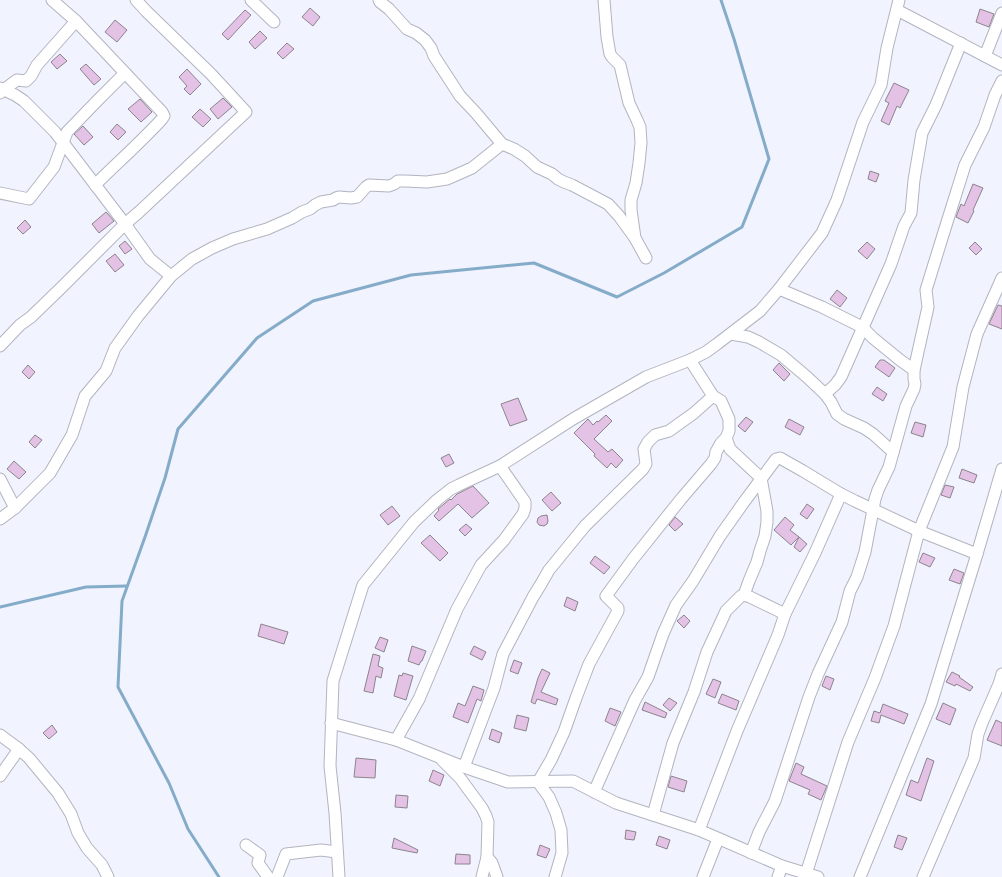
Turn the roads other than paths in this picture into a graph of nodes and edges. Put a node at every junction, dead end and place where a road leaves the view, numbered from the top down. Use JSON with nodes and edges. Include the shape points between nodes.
{"nodes":[{"id":1,"x":52,"y":0,"type":"edge"},
{"id":2,"x":136,"y":0,"type":"edge"},
{"id":3,"x":251,"y":0,"type":"edge"},
{"id":4,"x":379,"y":0,"type":"edge"},
{"id":5,"x":604,"y":0,"type":"edge"},
{"id":6,"x":898,"y":5,"type":"edge"},
{"id":7,"x":1002,"y":13,"type":"edge"},
{"id":8,"x":76,"y":21,"type":"junction"},
{"id":9,"x":274,"y":22,"type":"dead end"},
{"id":10,"x":962,"y":43,"type":"junction"},
{"id":11,"x":985,"y":56,"type":"junction"},
{"id":12,"x":1002,"y":65,"type":"edge"},
{"id":13,"x":125,"y":73,"type":"junction"},
{"id":14,"x":1002,"y":81,"type":"edge"},
{"id":15,"x":1,"y":90,"type":"edge"},
{"id":16,"x":63,"y":143,"type":"junction"},
{"id":17,"x":502,"y":144,"type":"junction"},
{"id":18,"x":95,"y":185,"type":"junction"},
{"id":19,"x":0,"y":194,"type":"edge"},
{"id":20,"x":125,"y":224,"type":"junction"},
{"id":21,"x":635,"y":238,"type":"junction"},
{"id":22,"x":646,"y":258,"type":"dead end"},
{"id":23,"x":171,"y":276,"type":"junction"},
{"id":24,"x":1002,"y":278,"type":"edge"},
{"id":25,"x":779,"y":289,"type":"junction"},
{"id":26,"x":862,"y":327,"type":"junction"},
{"id":27,"x":731,"y":334,"type":"junction"},
{"id":28,"x":0,"y":346,"type":"edge"},
{"id":29,"x":690,"y":360,"type":"junction"},
{"id":30,"x":914,"y":370,"type":"junction"},
{"id":31,"x":825,"y":394,"type":"junction"},
{"id":32,"x":713,"y":396,"type":"junction"},
{"id":33,"x":726,"y":438,"type":"junction"},
{"id":34,"x":894,"y":452,"type":"junction"},
{"id":35,"x":500,"y":466,"type":"junction"},
{"id":36,"x":1002,"y":469,"type":"edge"},
{"id":37,"x":761,"y":478,"type":"junction"},
{"id":38,"x":0,"y":479,"type":"edge"},
{"id":39,"x":841,"y":494,"type":"junction"},
{"id":40,"x":15,"y":508,"type":"junction"},
{"id":41,"x":873,"y":509,"type":"junction"},
{"id":42,"x":0,"y":519,"type":"edge"},
{"id":43,"x":919,"y":531,"type":"junction"},
{"id":44,"x":978,"y":554,"type":"junction"},
{"id":45,"x":744,"y":595,"type":"junction"},
{"id":46,"x":785,"y":614,"type":"junction"},
{"id":47,"x":1002,"y":674,"type":"edge"},
{"id":48,"x":331,"y":723,"type":"junction"},
{"id":49,"x":0,"y":735,"type":"edge"},
{"id":50,"x":396,"y":740,"type":"junction"},
{"id":51,"x":19,"y":749,"type":"junction"},
{"id":52,"x":439,"y":757,"type":"junction"},
{"id":53,"x":464,"y":767,"type":"junction"},
{"id":54,"x":0,"y":776,"type":"edge"},
{"id":55,"x":538,"y":782,"type":"junction"},
{"id":56,"x":594,"y":792,"type":"junction"},
{"id":57,"x":653,"y":816,"type":"junction"},
{"id":58,"x":699,"y":830,"type":"junction"},
{"id":59,"x":718,"y":839,"type":"junction"},
{"id":60,"x":246,"y":845,"type":"dead end"},
{"id":61,"x":337,"y":852,"type":"junction"},
{"id":62,"x":751,"y":853,"type":"junction"},
{"id":63,"x":487,"y":857,"type":"junction"},
{"id":64,"x":782,"y":866,"type":"junction"},
{"id":65,"x":806,"y":874,"type":"junction"},
{"id":66,"x":108,"y":877,"type":"edge"},
{"id":67,"x":268,"y":877,"type":"edge"},
{"id":68,"x":277,"y":877,"type":"edge"},
{"id":69,"x":339,"y":877,"type":"edge"},
{"id":70,"x":482,"y":877,"type":"edge"},
{"id":71,"x":497,"y":877,"type":"edge"},
{"id":72,"x":555,"y":877,"type":"edge"},
{"id":73,"x":703,"y":877,"type":"edge"},
{"id":74,"x":778,"y":877,"type":"edge"},
{"id":75,"x":818,"y":877,"type":"edge"},
{"id":76,"x":860,"y":877,"type":"edge"},
{"id":77,"x":923,"y":877,"type":"edge"}],
"edges":[{"from":1,"to":8,"type":"street"},
{"from":2,"to":20,"type":"street","via":[[246,112]]},
{"from":3,"to":9,"type":"street"},
{"from":4,"to":17,"type":"street","via":[[407,29],[428,44],[460,96]]},
{"from":5,"to":21,"type":"street","via":[[610,54],[620,65],[628,103],[640,127],[639,163],[631,200]]},
{"from":6,"to":10,"type":"street"},
{"from":6,"to":25,"type":"street","via":[[881,85],[863,122],[837,200],[822,233]]},
{"from":7,"to":11,"type":"street"},
{"from":8,"to":13,"type":"street"},
{"from":8,"to":15,"type":"street","via":[[26,81],[17,80]]},
{"from":10,"to":11,"type":"street"},
{"from":10,"to":26,"type":"street","via":[[922,133],[911,213]]},
{"from":11,"to":12,"type":"street"},
{"from":13,"to":16,"type":"street","via":[[67,132]]},
{"from":13,"to":18,"type":"street","via":[[164,116],[143,140]]},
{"from":14,"to":30,"type":"street","via":[[984,127],[965,165],[926,290],[928,307]]},
{"from":15,"to":16,"type":"street","via":[[24,101]]},
{"from":16,"to":18,"type":"street"},
{"from":16,"to":19,"type":"street","via":[[54,167],[29,199]]},
{"from":17,"to":21,"type":"street","via":[[514,149],[558,179],[608,204]]},
{"from":17,"to":23,"type":"street","via":[[472,168],[447,179],[427,182],[398,181],[389,186],[369,185],[357,197],[339,197],[321,202],[267,229],[212,248],[192,259]]},
{"from":18,"to":20,"type":"street"},
{"from":20,"to":23,"type":"street","via":[[150,259]]},
{"from":20,"to":28,"type":"street"},
{"from":21,"to":22,"type":"street"},
{"from":23,"to":40,"type":"street","via":[[115,348],[106,371],[85,396],[72,434],[50,473]]},
{"from":24,"to":43,"type":"street","via":[[978,334],[963,387],[953,447]]},
{"from":25,"to":26,"type":"street"},
{"from":25,"to":27,"type":"street","via":[[760,311]]},
{"from":26,"to":30,"type":"street"},
{"from":26,"to":31,"type":"street","via":[[841,377]]},
{"from":27,"to":29,"type":"street"},
{"from":27,"to":31,"type":"street","via":[[748,337],[781,355]]},
{"from":29,"to":32,"type":"street"},
{"from":29,"to":35,"type":"street","via":[[646,377],[573,419]]},
{"from":30,"to":34,"type":"street","via":[[914,389],[906,406]]},
{"from":31,"to":34,"type":"street","via":[[837,414],[873,434]]},
{"from":32,"to":33,"type":"street","via":[[721,401],[729,419]]},
{"from":32,"to":53,"type":"street","via":[[669,431],[655,435],[648,442],[644,449],[646,464],[643,470],[585,526],[549,570],[503,654],[494,688]]},
{"from":33,"to":37,"type":"street","via":[[730,449]]},
{"from":33,"to":55,"type":"street","via":[[711,464],[642,547],[607,594],[618,611],[589,664],[564,732]]},
{"from":34,"to":41,"type":"street"},
{"from":35,"to":48,"type":"street","via":[[451,489],[437,500],[414,522],[363,585],[333,681]]},
{"from":35,"to":50,"type":"street","via":[[525,502],[523,514],[481,565],[457,609],[419,699]]},
{"from":36,"to":44,"type":"street"},
{"from":37,"to":39,"type":"street","via":[[773,462],[780,458]]},
{"from":37,"to":45,"type":"street","via":[[767,511],[765,536]]},
{"from":37,"to":56,"type":"street","via":[[676,605],[648,677]]},
{"from":38,"to":40,"type":"street"},
{"from":39,"to":41,"type":"street"},
{"from":39,"to":46,"type":"street"},
{"from":40,"to":42,"type":"street"},
{"from":41,"to":43,"type":"street"},
{"from":41,"to":62,"type":"street","via":[[865,552],[850,591],[845,614],[811,691],[775,801]]},
{"from":43,"to":44,"type":"street"},
{"from":43,"to":65,"type":"street","via":[[894,626],[848,742]]},
{"from":44,"to":76,"type":"street","via":[[931,704]]},
{"from":45,"to":46,"type":"street"},
{"from":45,"to":57,"type":"street","via":[[726,611],[707,652],[673,743]]},
{"from":46,"to":58,"type":"street"},
{"from":47,"to":77,"type":"street","via":[[978,734],[974,758]]},
{"from":48,"to":50,"type":"street"},
{"from":48,"to":61,"type":"street","via":[[330,766]]},
{"from":49,"to":51,"type":"street"},
{"from":50,"to":52,"type":"street"},
{"from":51,"to":54,"type":"street"},
{"from":51,"to":66,"type":"street","via":[[66,806],[78,833]]},
{"from":52,"to":53,"type":"street"},
{"from":52,"to":63,"type":"street","via":[[460,778],[486,816]]},
{"from":53,"to":55,"type":"street","via":[[508,782]]},
{"from":55,"to":56,"type":"street","via":[[572,781]]},
{"from":55,"to":72,"type":"street","via":[[549,797],[561,830],[562,852]]},
{"from":56,"to":57,"type":"street"},
{"from":57,"to":58,"type":"street"},
{"from":58,"to":59,"type":"street"},
{"from":59,"to":62,"type":"street"},
{"from":59,"to":73,"type":"street"},
{"from":60,"to":67,"type":"street","via":[[260,855],[258,863]]},
{"from":61,"to":68,"type":"street","via":[[321,850],[286,854]]},
{"from":61,"to":69,"type":"street"},
{"from":62,"to":64,"type":"street"},
{"from":63,"to":70,"type":"street"},
{"from":63,"to":71,"type":"street"},
{"from":64,"to":65,"type":"street"},
{"from":64,"to":74,"type":"street"},
{"from":65,"to":75,"type":"street"}]}
